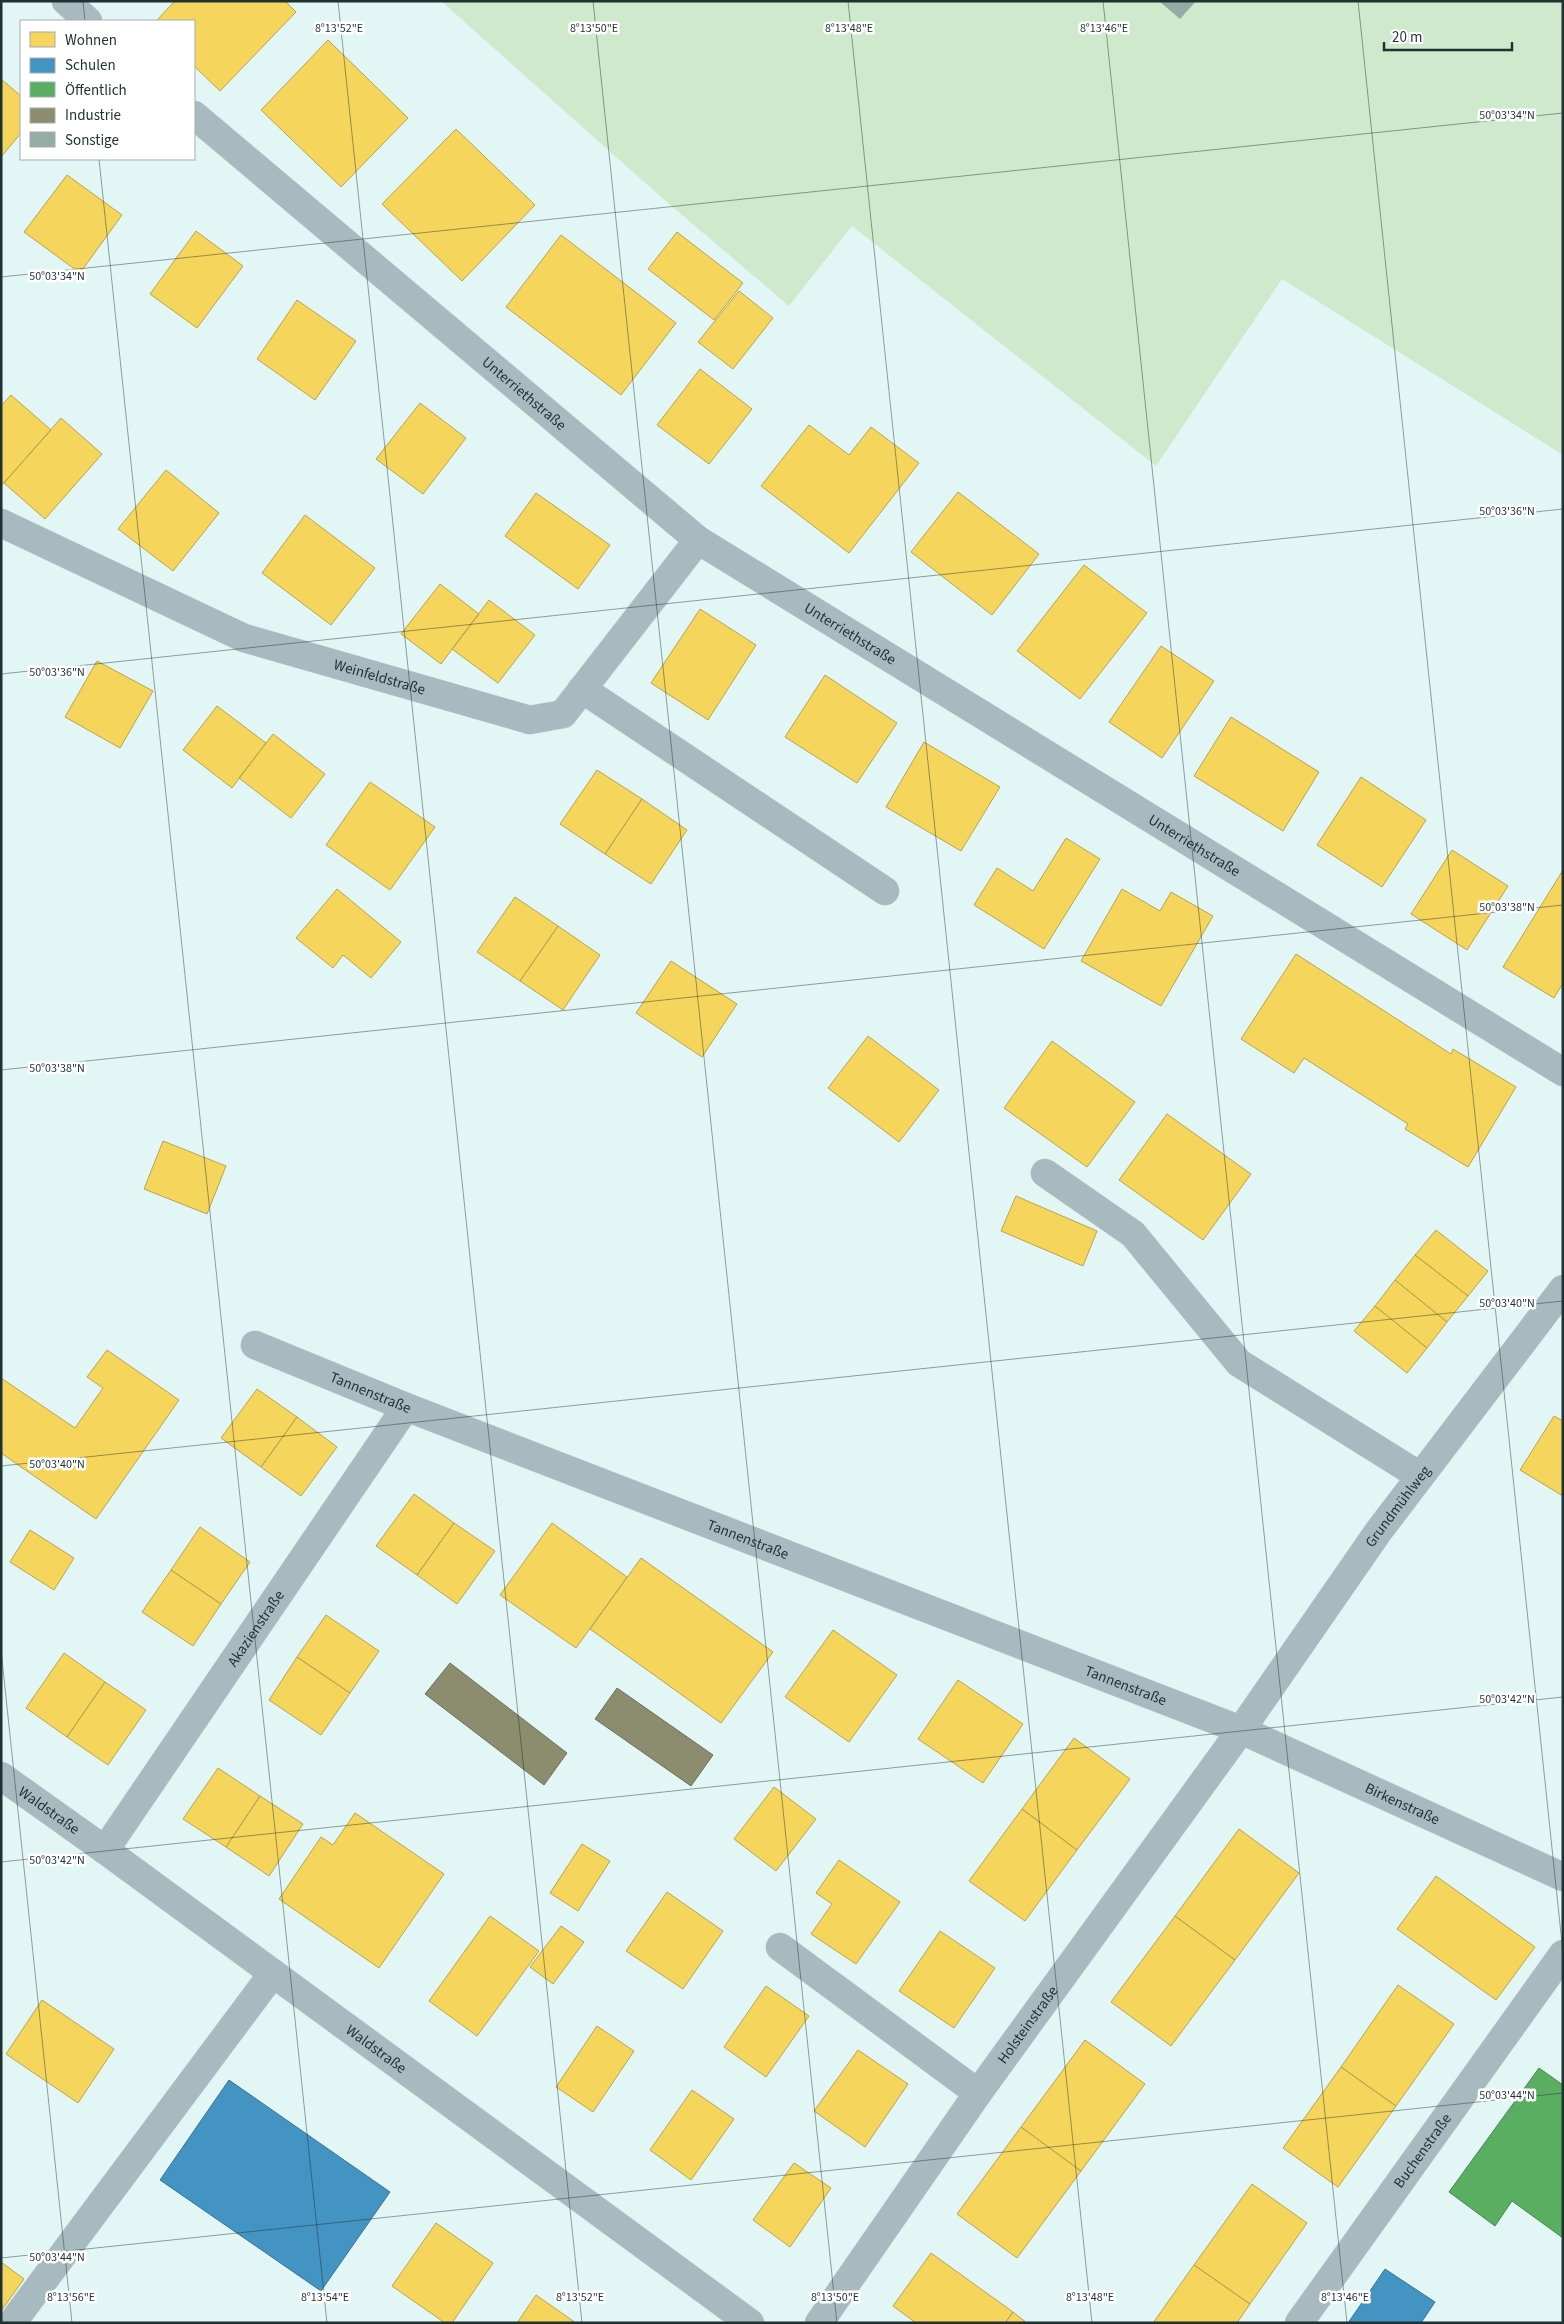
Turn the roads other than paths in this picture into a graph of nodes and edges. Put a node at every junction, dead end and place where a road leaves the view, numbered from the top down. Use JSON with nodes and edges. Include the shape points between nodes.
{"nodes":[{"id":1,"x":66,"y":1,"type":"edge"},
{"id":2,"x":87,"y":20,"type":"edge"},
{"id":3,"x":195,"y":116,"type":"edge"},
{"id":4,"x":1,"y":523,"type":"edge"},
{"id":5,"x":698,"y":540,"type":"junction"},
{"id":6,"x":582,"y":689,"type":"junction"},
{"id":7,"x":885,"y":891,"type":"dead end"},
{"id":8,"x":1563,"y":1072,"type":"edge"},
{"id":9,"x":1045,"y":1173,"type":"dead end"},
{"id":10,"x":1563,"y":1289,"type":"edge"},
{"id":11,"x":255,"y":1345,"type":"dead end"},
{"id":12,"x":406,"y":1406,"type":"junction"},
{"id":13,"x":1420,"y":1476,"type":"junction"},
{"id":14,"x":1242,"y":1730,"type":"junction"},
{"id":15,"x":1,"y":1776,"type":"edge"},
{"id":16,"x":106,"y":1850,"type":"junction"},
{"id":17,"x":1563,"y":1877,"type":"edge"},
{"id":18,"x":780,"y":1948,"type":"dead end"},
{"id":19,"x":1563,"y":1954,"type":"edge"},
{"id":20,"x":273,"y":1973,"type":"junction"},
{"id":21,"x":978,"y":2093,"type":"junction"},
{"id":22,"x":12,"y":2323,"type":"edge"},
{"id":23,"x":750,"y":2323,"type":"edge"},
{"id":24,"x":819,"y":2323,"type":"edge"},
{"id":25,"x":1299,"y":2323,"type":"edge"}],
"edges":[{"from":1,"to":2,"type":"street"},
{"from":3,"to":5,"type":"street","name":"Unterriethstraße"},
{"from":4,"to":6,"type":"street","name":"Weinfeldstraße","via":[[244,638],[530,720],[563,714]]},
{"from":5,"to":6,"type":"street","name":"Weinfeldstraße"},
{"from":5,"to":8,"type":"street","name":"Unterriethstraße"},
{"from":6,"to":7,"type":"street"},
{"from":9,"to":13,"type":"street","via":[[1133,1234],[1239,1363]]},
{"from":10,"to":13,"type":"street","name":"Grundmühlweg"},
{"from":11,"to":12,"type":"street","name":"Tannenstraße"},
{"from":12,"to":14,"type":"street","name":"Tannenstraße"},
{"from":12,"to":16,"type":"street","name":"Akazienstraße"},
{"from":13,"to":14,"type":"street","name":"Grundmühlweg"},
{"from":14,"to":17,"type":"street","name":"Birkenstraße"},
{"from":14,"to":21,"type":"street","name":"Holsteinstraße"},
{"from":15,"to":16,"type":"street","name":"Waldstraße"},
{"from":16,"to":20,"type":"street","name":"Waldstraße"},
{"from":18,"to":21,"type":"street"},
{"from":19,"to":25,"type":"street","name":"Buchenstraße"},
{"from":20,"to":22,"type":"street"},
{"from":20,"to":23,"type":"street","name":"Waldstraße"},
{"from":21,"to":24,"type":"street","name":"Holsteinstraße"}]}
